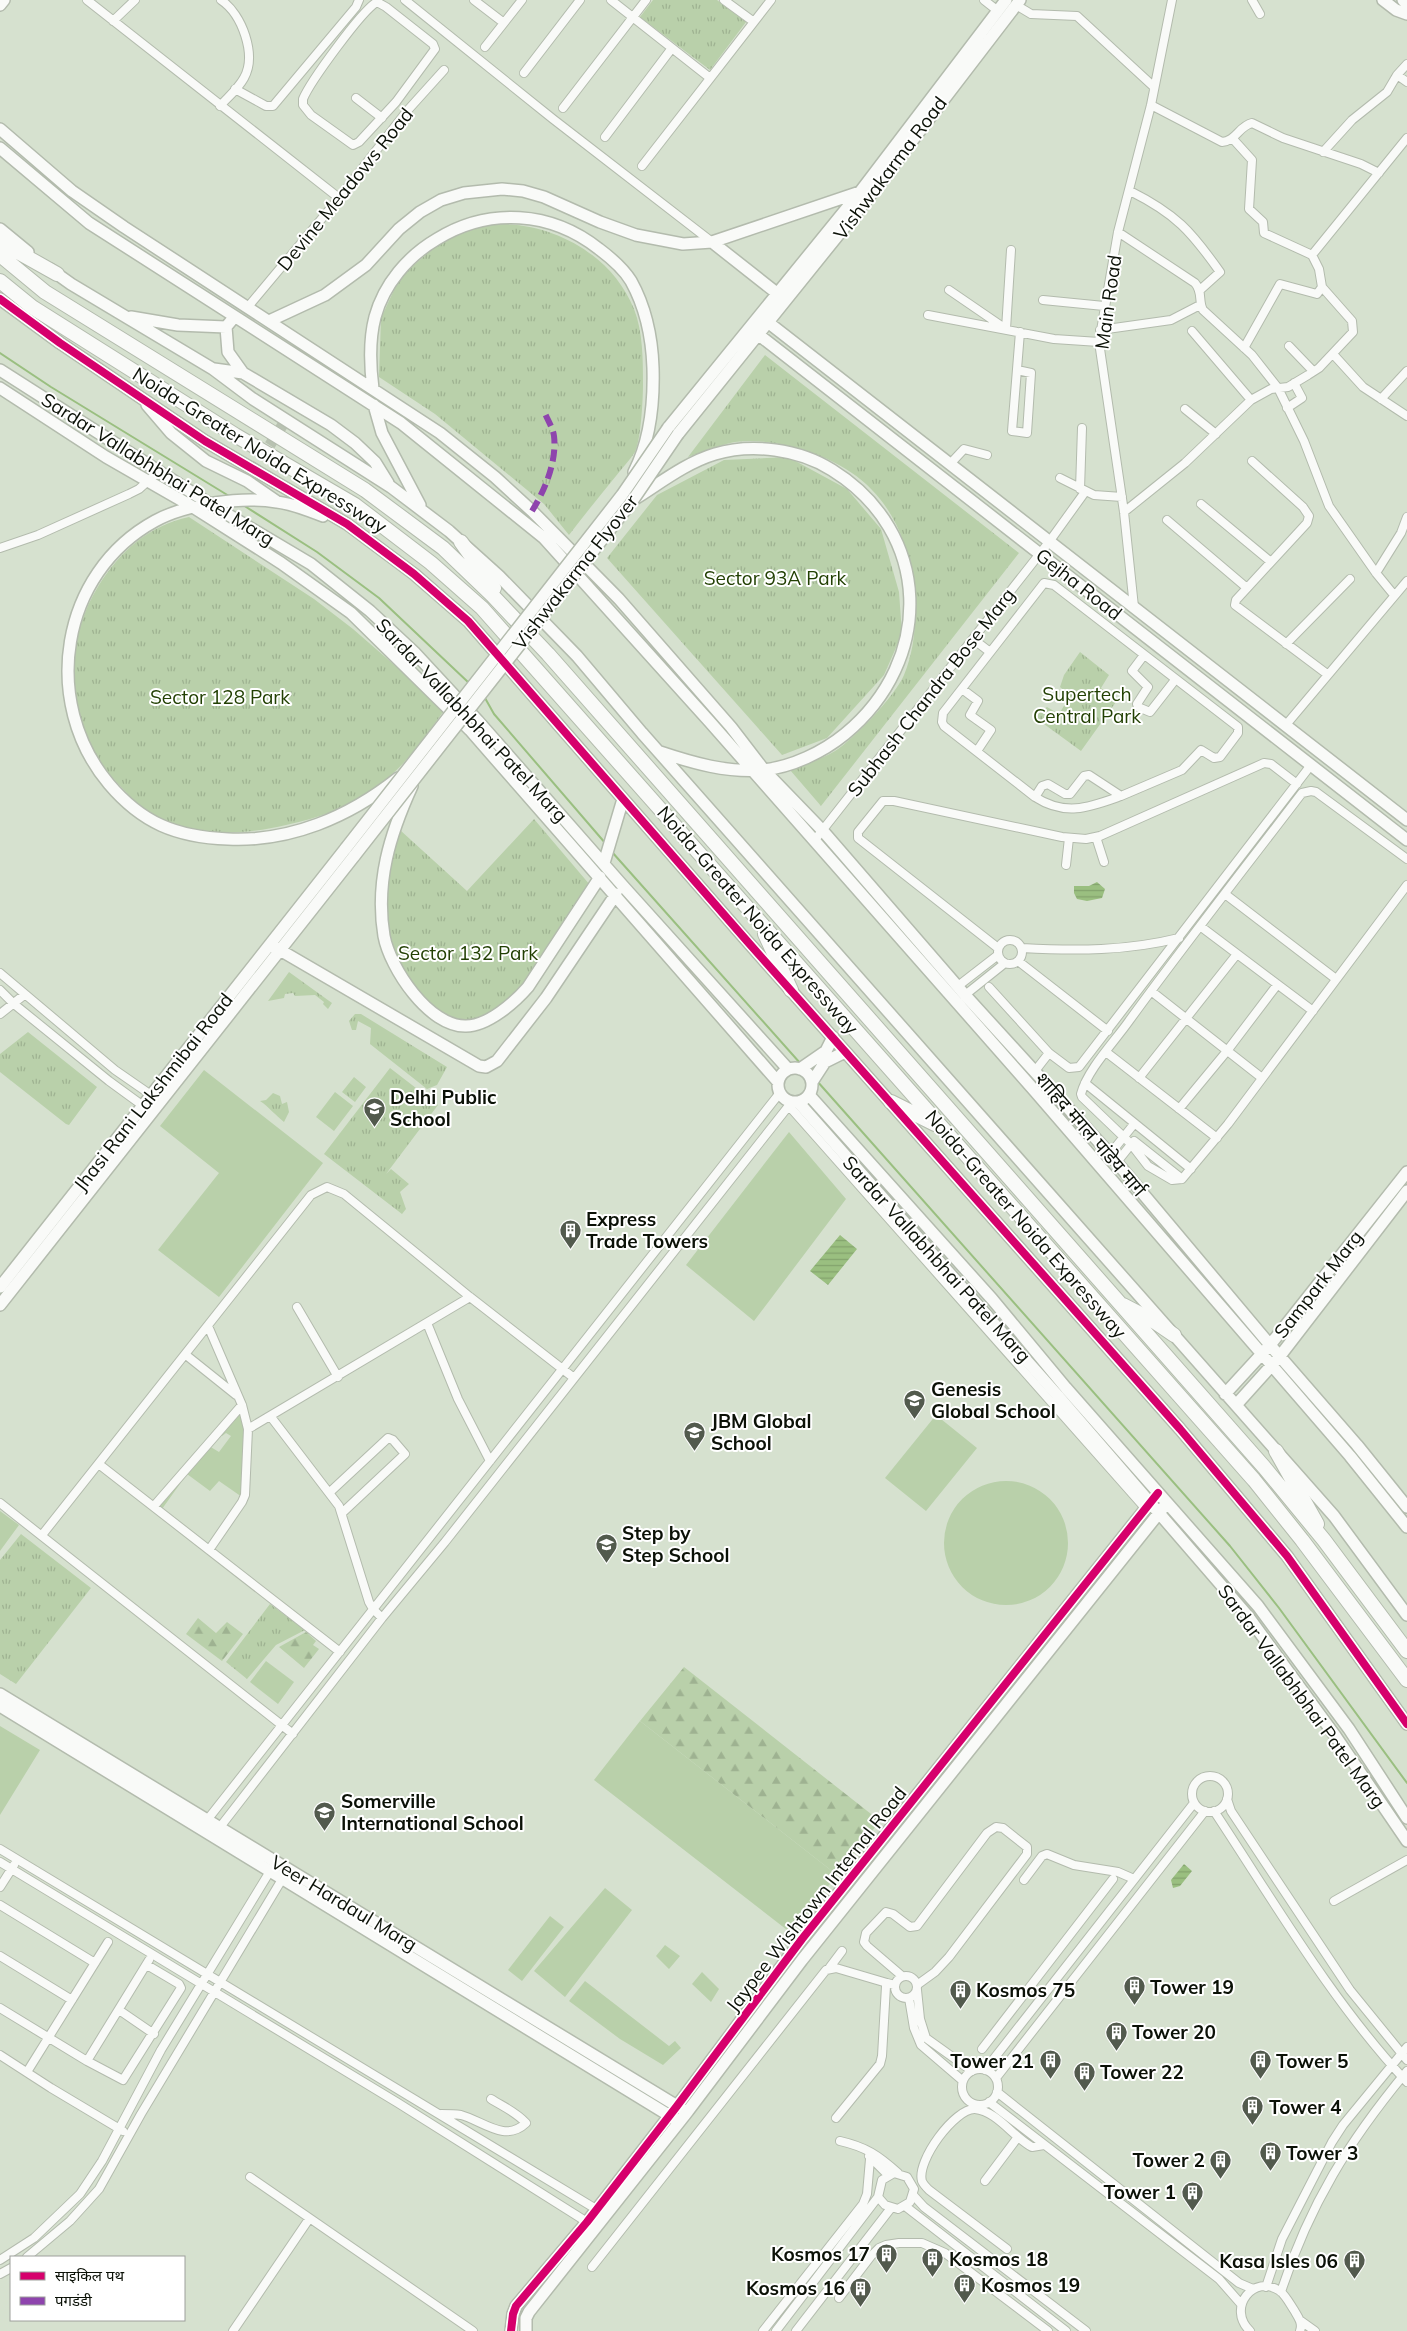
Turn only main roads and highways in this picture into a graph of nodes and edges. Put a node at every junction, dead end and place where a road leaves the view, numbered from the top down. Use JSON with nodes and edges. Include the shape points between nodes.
{"nodes":[{"id":1,"x":0,"y":242,"type":"edge"},
{"id":2,"x":0,"y":255,"type":"edge"},
{"id":3,"x":57,"y":274,"type":"road end"},
{"id":4,"x":0,"y":281,"type":"edge"},
{"id":5,"x":461,"y":542,"type":"road end"},
{"id":6,"x":507,"y":611,"type":"junction"},
{"id":7,"x":758,"y":919,"type":"junction"},
{"id":8,"x":791,"y":990,"type":"road end"},
{"id":9,"x":891,"y":1102,"type":"road end"},
{"id":10,"x":942,"y":1128,"type":"junction"},
{"id":11,"x":1118,"y":1303,"type":"junction"},
{"id":12,"x":1174,"y":1335,"type":"road end"},
{"id":13,"x":1276,"y":1451,"type":"road end"},
{"id":14,"x":1324,"y":1540,"type":"junction"},
{"id":15,"x":1407,"y":1651,"type":"edge"},
{"id":16,"x":1407,"y":1680,"type":"edge"}],
"edges":[{"from":1,"to":3,"type":"highway"},
{"from":2,"to":6,"type":"highway","name":"Noida-Greater Noida Expressway","via":[[44,292],[365,490],[443,548]]},
{"from":4,"to":7,"type":"highway","name":"Noida-Greater Noida Expressway","via":[[32,307],[218,424],[355,505],[432,563],[482,608]]},
{"from":5,"to":6,"type":"highway"},
{"from":6,"to":11,"type":"highway","name":"Noida-Greater Noida Expressway"},
{"from":7,"to":8,"type":"highway"},
{"from":7,"to":10,"type":"highway","name":"Noida-Greater Noida Expressway"},
{"from":9,"to":10,"type":"highway"},
{"from":10,"to":16,"type":"highway","name":"Noida-Greater Noida Expressway","via":[[1254,1480]]},
{"from":11,"to":12,"type":"highway"},
{"from":11,"to":14,"type":"highway","name":"Noida-Greater Noida Expressway","via":[[1264,1467]]},
{"from":13,"to":14,"type":"highway","via":[[1313,1514]]},
{"from":14,"to":15,"type":"highway","name":"Noida-Greater Noida Expressway"}]}
